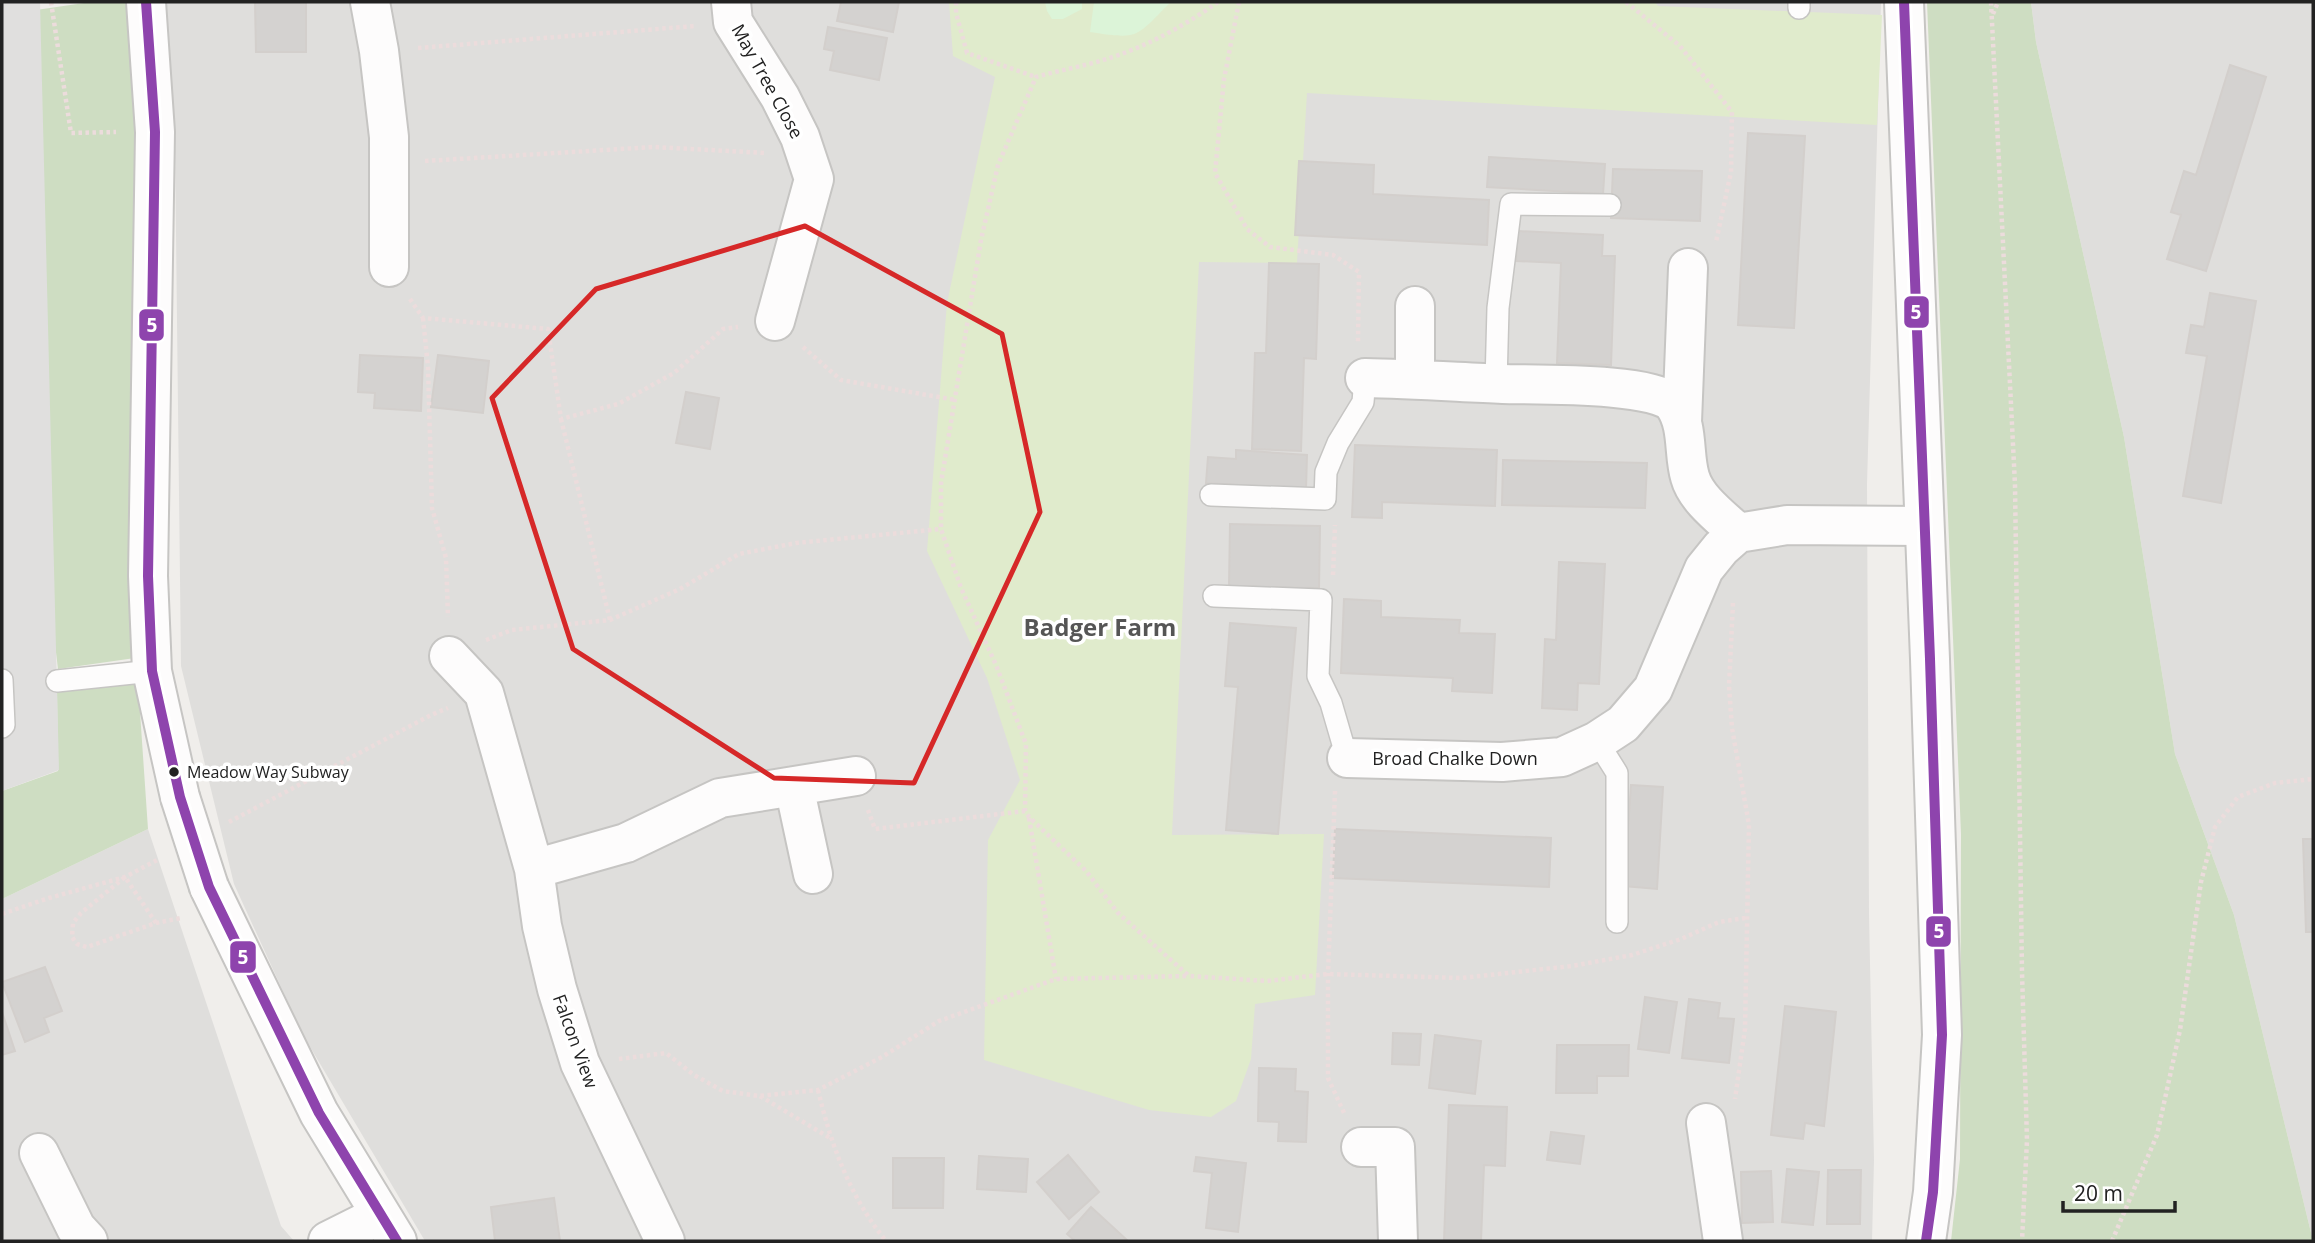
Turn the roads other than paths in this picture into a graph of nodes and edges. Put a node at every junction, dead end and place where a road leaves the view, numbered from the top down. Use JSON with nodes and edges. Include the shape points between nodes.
{"nodes":[{"id":1,"x":146,"y":2,"type":"edge"},
{"id":2,"x":370,"y":2,"type":"edge"},
{"id":3,"x":1904,"y":2,"type":"edge"},
{"id":4,"x":732,"y":12,"type":"edge"},
{"id":5,"x":1610,"y":205,"type":"dead end"},
{"id":6,"x":389,"y":267,"type":"road end"},
{"id":7,"x":1688,"y":268,"type":"road end"},
{"id":8,"x":1415,"y":306,"type":"dead end"},
{"id":9,"x":775,"y":321,"type":"road end"},
{"id":10,"x":1365,"y":377,"type":"joint"},
{"id":11,"x":1415,"y":379,"type":"junction"},
{"id":12,"x":1496,"y":383,"type":"junction"},
{"id":13,"x":1682,"y":422,"type":"junction"},
{"id":14,"x":1211,"y":495,"type":"dead end"},
{"id":15,"x":1923,"y":526,"type":"junction"},
{"id":16,"x":1729,"y":540,"type":"junction"},
{"id":17,"x":1214,"y":596,"type":"dead end"},
{"id":18,"x":449,"y":656,"type":"road end"},
{"id":19,"x":152,"y":671,"type":"junction"},
{"id":20,"x":2,"y":680,"type":"edge"},
{"id":21,"x":57,"y":681,"type":"dead end"},
{"id":22,"x":2,"y":727,"type":"edge"},
{"id":23,"x":1597,"y":741,"type":"junction"},
{"id":24,"x":1347,"y":758,"type":"joint"},
{"id":25,"x":856,"y":776,"type":"road end"},
{"id":26,"x":794,"y":786,"type":"junction"},
{"id":27,"x":534,"y":869,"type":"junction"},
{"id":28,"x":813,"y":874,"type":"dead end"},
{"id":29,"x":1616,"y":922,"type":"dead end"},
{"id":30,"x":1706,"y":1123,"type":"road end"},
{"id":31,"x":1361,"y":1147,"type":"road end"},
{"id":32,"x":38,"y":1153,"type":"dead end"},
{"id":33,"x":388,"y":1228,"type":"edge"},
{"id":34,"x":88,"y":1241,"type":"edge"},
{"id":35,"x":328,"y":1241,"type":"edge"},
{"id":36,"x":665,"y":1241,"type":"edge"},
{"id":37,"x":1398,"y":1241,"type":"edge"},
{"id":38,"x":1723,"y":1241,"type":"edge"},
{"id":39,"x":1926,"y":1241,"type":"edge"}],
"edges":[{"from":1,"to":19,"type":"street","via":[[155,132],[148,576]]},
{"from":2,"to":6,"type":"street","via":[[389,137]]},
{"from":3,"to":15,"type":"street"},
{"from":4,"to":9,"type":"street","name":"May Tree Close","via":[[780,97],[814,179]]},
{"from":5,"to":12,"type":"lane","via":[[1511,204],[1498,307]]},
{"from":7,"to":13,"type":"street"},
{"from":8,"to":11,"type":"street"},
{"from":10,"to":11,"type":"street"},
{"from":10,"to":14,"type":"lane","via":[[1363,402],[1326,472],[1325,499]]},
{"from":11,"to":12,"type":"street"},
{"from":12,"to":13,"type":"street","via":[[1633,390],[1673,403]]},
{"from":13,"to":16,"type":"street","via":[[1690,479]]},
{"from":15,"to":16,"type":"street","via":[[1787,525]]},
{"from":15,"to":39,"type":"street","via":[[1942,1035]]},
{"from":16,"to":23,"type":"street","name":"Broad Chalke Down","via":[[1704,569],[1653,690],[1623,724]]},
{"from":17,"to":24,"type":"lane","via":[[1321,600],[1318,676]]},
{"from":18,"to":27,"type":"street","name":"Falcon View","via":[[484,694]]},
{"from":19,"to":21,"type":"lane"},
{"from":19,"to":33,"type":"street","bridge":true,"via":[[180,797],[215,899],[319,1114]]},
{"from":20,"to":22,"type":"lane"},
{"from":23,"to":24,"type":"street","name":"Broad Chalke Down","via":[[1562,757],[1502,762]]},
{"from":23,"to":29,"type":"lane","via":[[1617,773]]},
{"from":25,"to":26,"type":"street"},
{"from":26,"to":27,"type":"street","via":[[720,798],[626,844]]},
{"from":26,"to":28,"type":"street"},
{"from":27,"to":36,"type":"street","name":"Falcon View","via":[[542,926],[580,1063]]},
{"from":30,"to":38,"type":"street"},
{"from":31,"to":37,"type":"street","via":[[1395,1147]]},
{"from":32,"to":34,"type":"street","via":[[76,1228]]},
{"from":33,"to":35,"type":"street"}]}
